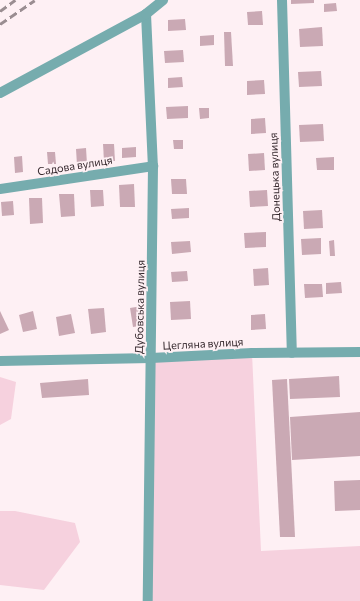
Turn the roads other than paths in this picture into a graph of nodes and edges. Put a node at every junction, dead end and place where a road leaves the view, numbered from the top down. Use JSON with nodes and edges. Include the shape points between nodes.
{"nodes":[{"id":1,"x":164,"y":0,"type":"edge"},
{"id":2,"x":282,"y":0,"type":"edge"},
{"id":3,"x":146,"y":14,"type":"junction"},
{"id":4,"x":0,"y":93,"type":"edge"},
{"id":5,"x":153,"y":166,"type":"junction"},
{"id":6,"x":0,"y":189,"type":"edge"},
{"id":7,"x":360,"y":352,"type":"edge"},
{"id":8,"x":292,"y":353,"type":"junction"},
{"id":9,"x":151,"y":358,"type":"junction"},
{"id":10,"x":0,"y":360,"type":"edge"},
{"id":11,"x":148,"y":601,"type":"edge"}],
"edges":[{"from":1,"to":3,"type":"street"},
{"from":2,"to":8,"type":"street","name":"Донецька вулиця"},
{"from":3,"to":4,"type":"street"},
{"from":3,"to":5,"type":"street","name":"Дубовська вулиця"},
{"from":5,"to":6,"type":"street","name":"Садова вулиця"},
{"from":5,"to":9,"type":"street","name":"Дубовська вулиця"},
{"from":7,"to":8,"type":"street","name":"Цегляна вулиця"},
{"from":8,"to":9,"type":"street","name":"Цегляна вулиця"},
{"from":9,"to":10,"type":"street","name":"Цегляна вулиця"},
{"from":9,"to":11,"type":"street","name":"Дубовська вулиця"}]}
